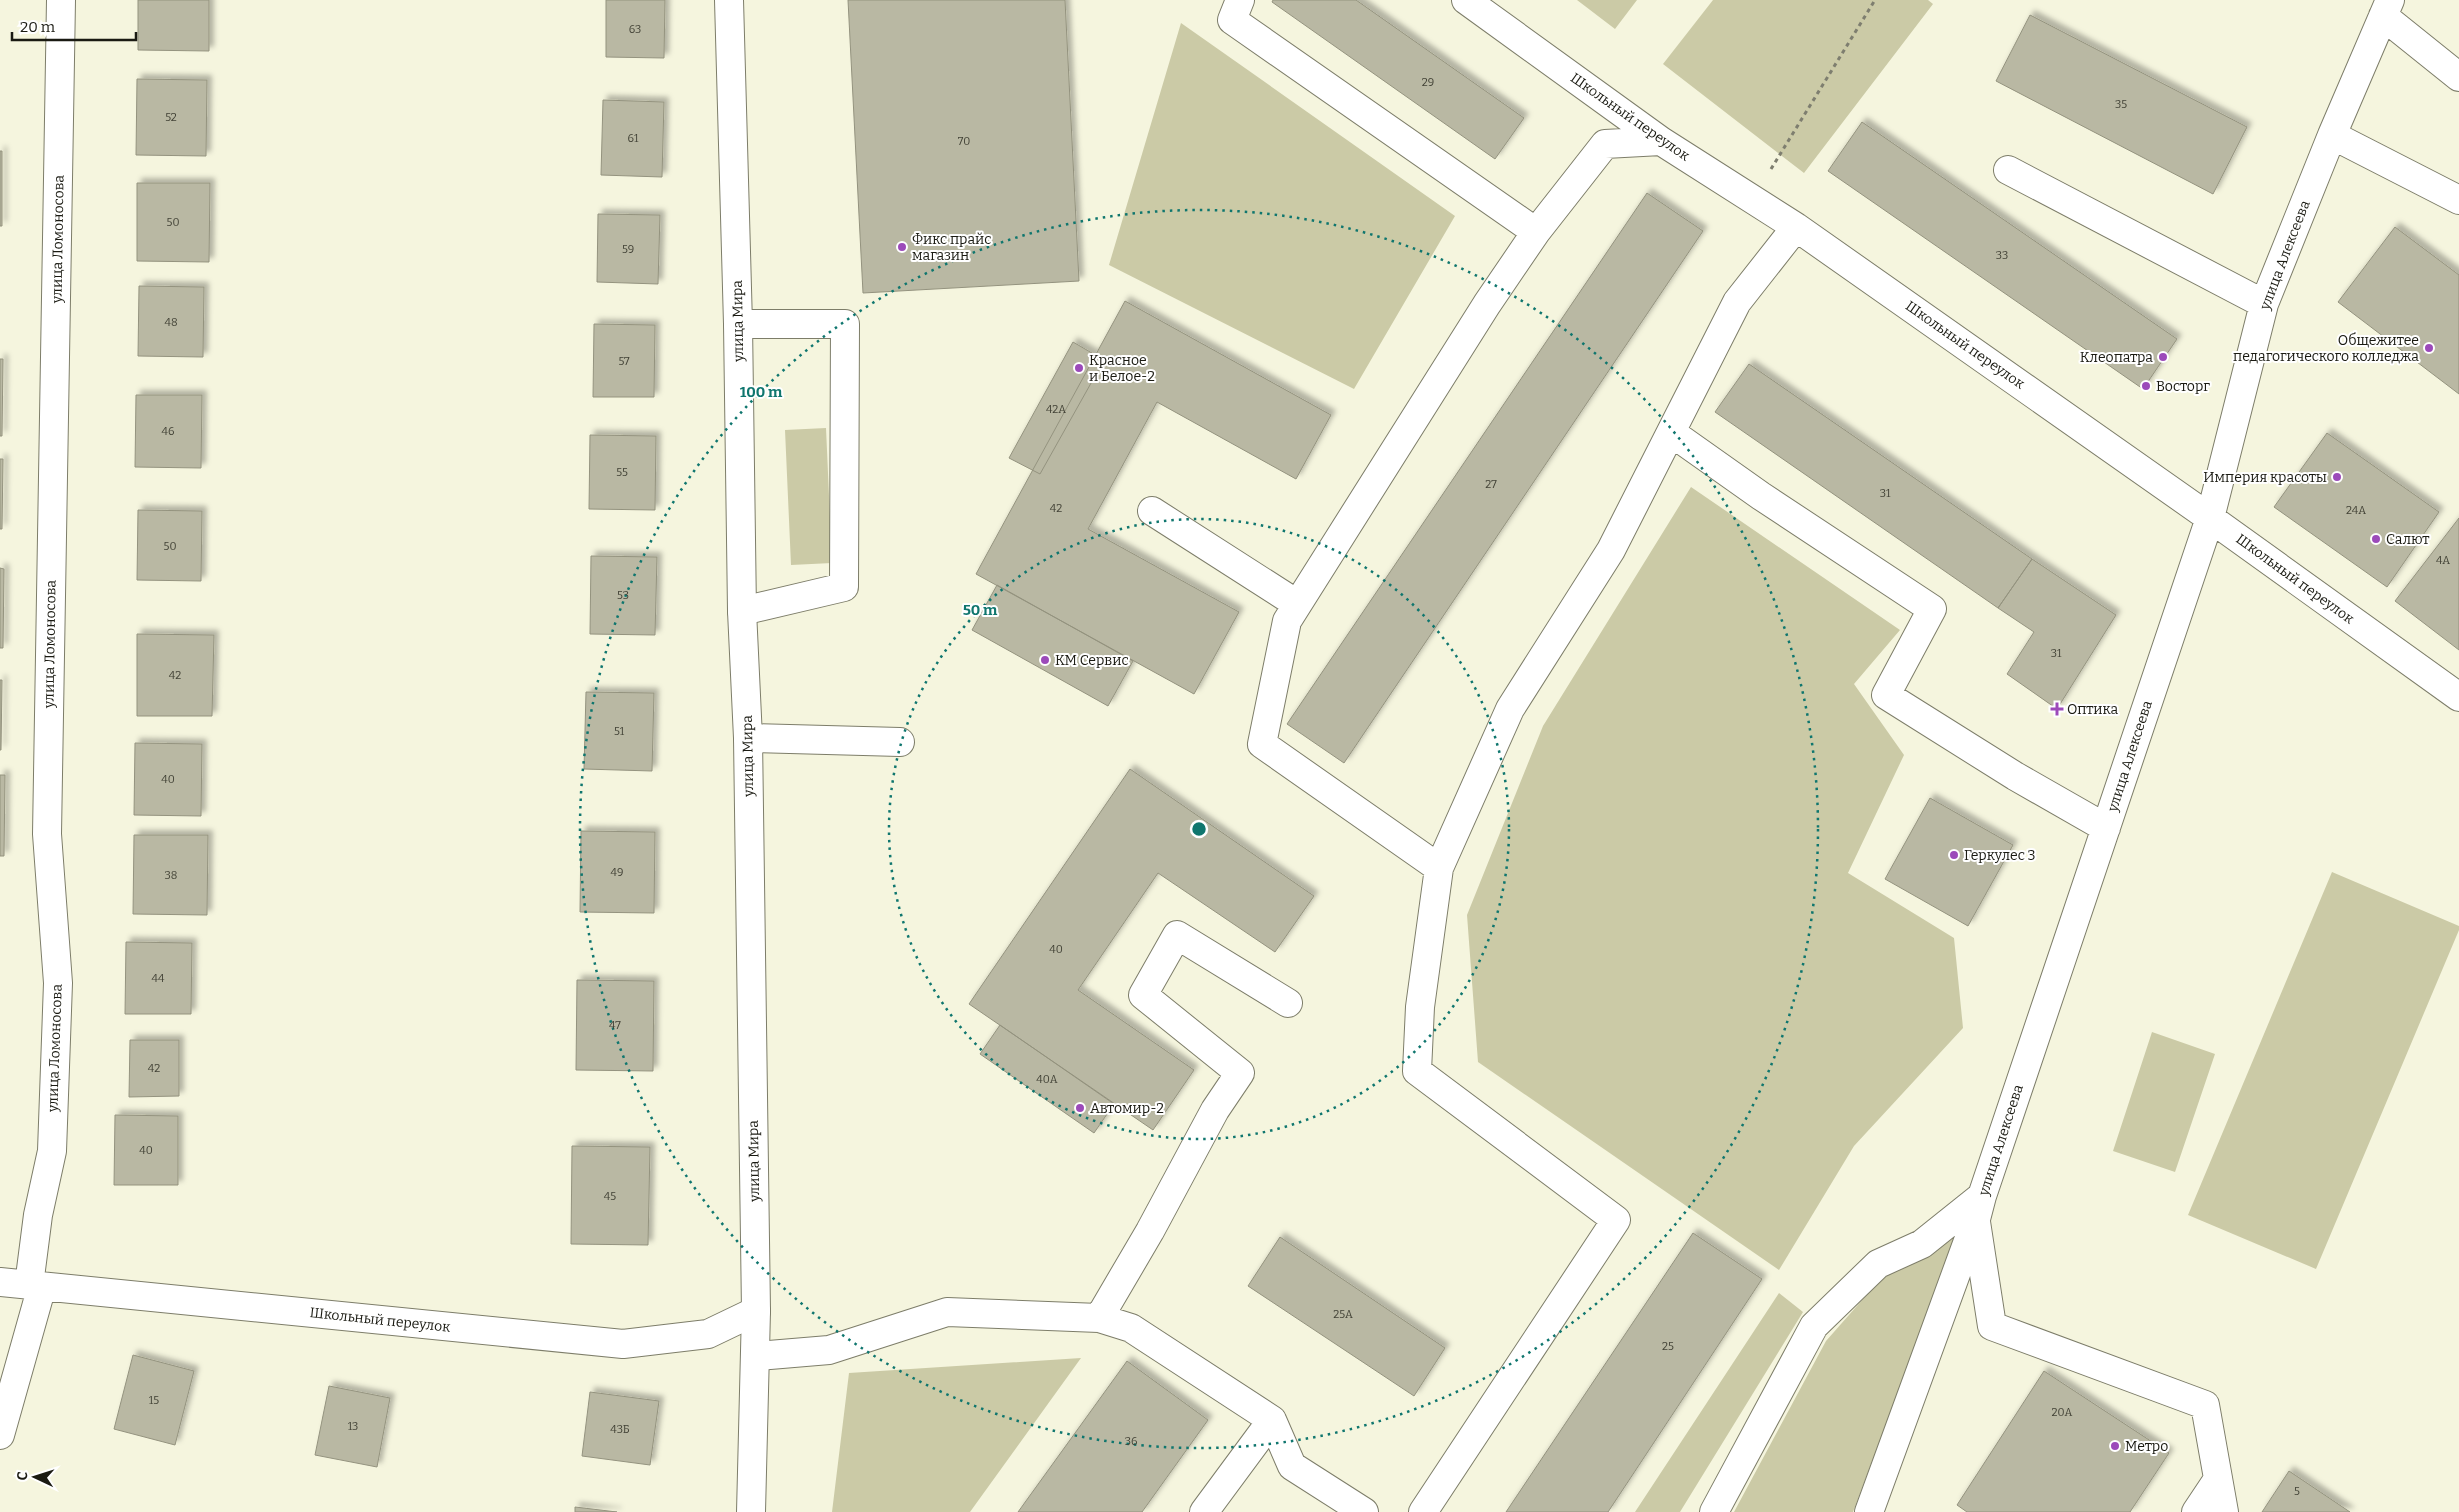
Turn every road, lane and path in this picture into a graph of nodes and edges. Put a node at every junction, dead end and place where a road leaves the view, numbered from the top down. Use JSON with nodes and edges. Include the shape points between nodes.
{"nodes":[{"id":1,"x":61,"y":0,"type":"edge"},
{"id":2,"x":730,"y":0,"type":"edge"},
{"id":3,"x":1240,"y":0,"type":"edge"},
{"id":4,"x":1466,"y":0,"type":"edge"},
{"id":5,"x":1875,"y":0,"type":"edge"},
{"id":6,"x":2387,"y":8,"type":"edge"},
{"id":7,"x":2459,"y":77,"type":"edge"},
{"id":8,"x":2332,"y":134,"type":"junction"},
{"id":9,"x":1661,"y":141,"type":"junction"},
{"id":10,"x":2008,"y":170,"type":"dead end"},
{"id":11,"x":1752,"y":199,"type":"junction"},
{"id":12,"x":2459,"y":200,"type":"edge"},
{"id":13,"x":1796,"y":227,"type":"junction"},
{"id":14,"x":1536,"y":232,"type":"junction"},
{"id":15,"x":2264,"y":304,"type":"junction"},
{"id":16,"x":738,"y":324,"type":"junction"},
{"id":17,"x":1672,"y":433,"type":"junction"},
{"id":18,"x":1152,"y":511,"type":"dead end"},
{"id":19,"x":2210,"y":518,"type":"junction"},
{"id":20,"x":1297,"y":604,"type":"junction"},
{"id":21,"x":742,"y":611,"type":"junction"},
{"id":22,"x":2459,"y":697,"type":"edge"},
{"id":23,"x":748,"y":738,"type":"junction"},
{"id":24,"x":900,"y":742,"type":"dead end"},
{"id":25,"x":2106,"y":828,"type":"junction"},
{"id":26,"x":1440,"y":868,"type":"junction"},
{"id":27,"x":1288,"y":1002,"type":"dead end"},
{"id":28,"x":1979,"y":1207,"type":"junction"},
{"id":29,"x":0,"y":1282,"type":"edge"},
{"id":30,"x":36,"y":1286,"type":"junction"},
{"id":31,"x":756,"y":1311,"type":"junction"},
{"id":32,"x":1100,"y":1318,"type":"junction"},
{"id":33,"x":756,"y":1356,"type":"junction"},
{"id":34,"x":1272,"y":1420,"type":"junction"},
{"id":35,"x":0,"y":1435,"type":"edge"},
{"id":36,"x":2218,"y":1479,"type":"junction"},
{"id":37,"x":751,"y":1512,"type":"edge"},
{"id":38,"x":1204,"y":1512,"type":"edge"},
{"id":39,"x":1364,"y":1512,"type":"edge"},
{"id":40,"x":1422,"y":1512,"type":"edge"},
{"id":41,"x":1714,"y":1512,"type":"edge"},
{"id":42,"x":1868,"y":1512,"type":"edge"},
{"id":43,"x":2196,"y":1512,"type":"edge"},
{"id":44,"x":2224,"y":1512,"type":"edge"}],
"edges":[{"from":1,"to":30,"type":"street","name":"улица Ломоносова","via":[[47,834],[58,983],[52,1151],[38,1215]]},
{"from":2,"to":16,"type":"street","name":"улица Мира"},
{"from":3,"to":14,"type":"street","via":[[1232,20]]},
{"from":4,"to":9,"type":"street","name":"Школьный переулок"},
{"from":5,"to":11,"type":"path"},
{"from":6,"to":7,"type":"street"},
{"from":6,"to":8,"type":"street","name":"улица Алексеева"},
{"from":8,"to":12,"type":"street"},
{"from":8,"to":15,"type":"street","name":"улица Алексеева"},
{"from":9,"to":11,"type":"street","name":"Школьный переулок"},
{"from":9,"to":14,"type":"street","via":[[1605,144]]},
{"from":10,"to":15,"type":"street"},
{"from":11,"to":13,"type":"street","name":"Школьный переулок"},
{"from":13,"to":17,"type":"street","via":[[1737,302]]},
{"from":13,"to":19,"type":"street","name":"Школьный переулок"},
{"from":14,"to":20,"type":"street"},
{"from":15,"to":19,"type":"street","name":"улица Алексеева"},
{"from":16,"to":21,"type":"street","name":"улица Мира"},
{"from":16,"to":21,"type":"street","via":[[845,324],[844,586]]},
{"from":17,"to":25,"type":"street","via":[[1932,609],[1886,695],[2015,776]]},
{"from":17,"to":26,"type":"street","via":[[1611,550],[1510,709]]},
{"from":18,"to":20,"type":"street"},
{"from":19,"to":22,"type":"street","name":"Школьный переулок"},
{"from":19,"to":25,"type":"street","name":"улица Алексеева"},
{"from":20,"to":26,"type":"street","via":[[1287,621],[1262,744]]},
{"from":21,"to":23,"type":"street","name":"улица Мира"},
{"from":23,"to":24,"type":"street"},
{"from":23,"to":31,"type":"street","name":"улица Мира"},
{"from":25,"to":28,"type":"street","name":"улица Алексеева"},
{"from":26,"to":40,"type":"street","via":[[1420,1007],[1417,1070],[1616,1220]]},
{"from":27,"to":32,"type":"street","via":[[1177,935],[1143,995],[1240,1073]]},
{"from":28,"to":36,"type":"street","via":[[1992,1326],[2205,1405]]},
{"from":28,"to":41,"type":"street","via":[[1922,1244],[1878,1264],[1814,1326]]},
{"from":28,"to":42,"type":"street","name":"улица Алексеева"},
{"from":29,"to":30,"type":"street","name":"Школьный переулок"},
{"from":30,"to":31,"type":"street","name":"Школьный переулок","via":[[623,1344],[708,1334]]},
{"from":30,"to":35,"type":"street","name":"улица Ломоносова"},
{"from":31,"to":33,"type":"street","name":"улица Мира"},
{"from":32,"to":33,"type":"street","via":[[947,1312],[829,1350]]},
{"from":32,"to":34,"type":"street","via":[[1131,1328]]},
{"from":33,"to":37,"type":"street","name":"улица Мира"},
{"from":34,"to":38,"type":"street"},
{"from":34,"to":39,"type":"street","via":[[1292,1466]]},
{"from":36,"to":43,"type":"street"},
{"from":36,"to":44,"type":"street"}]}
